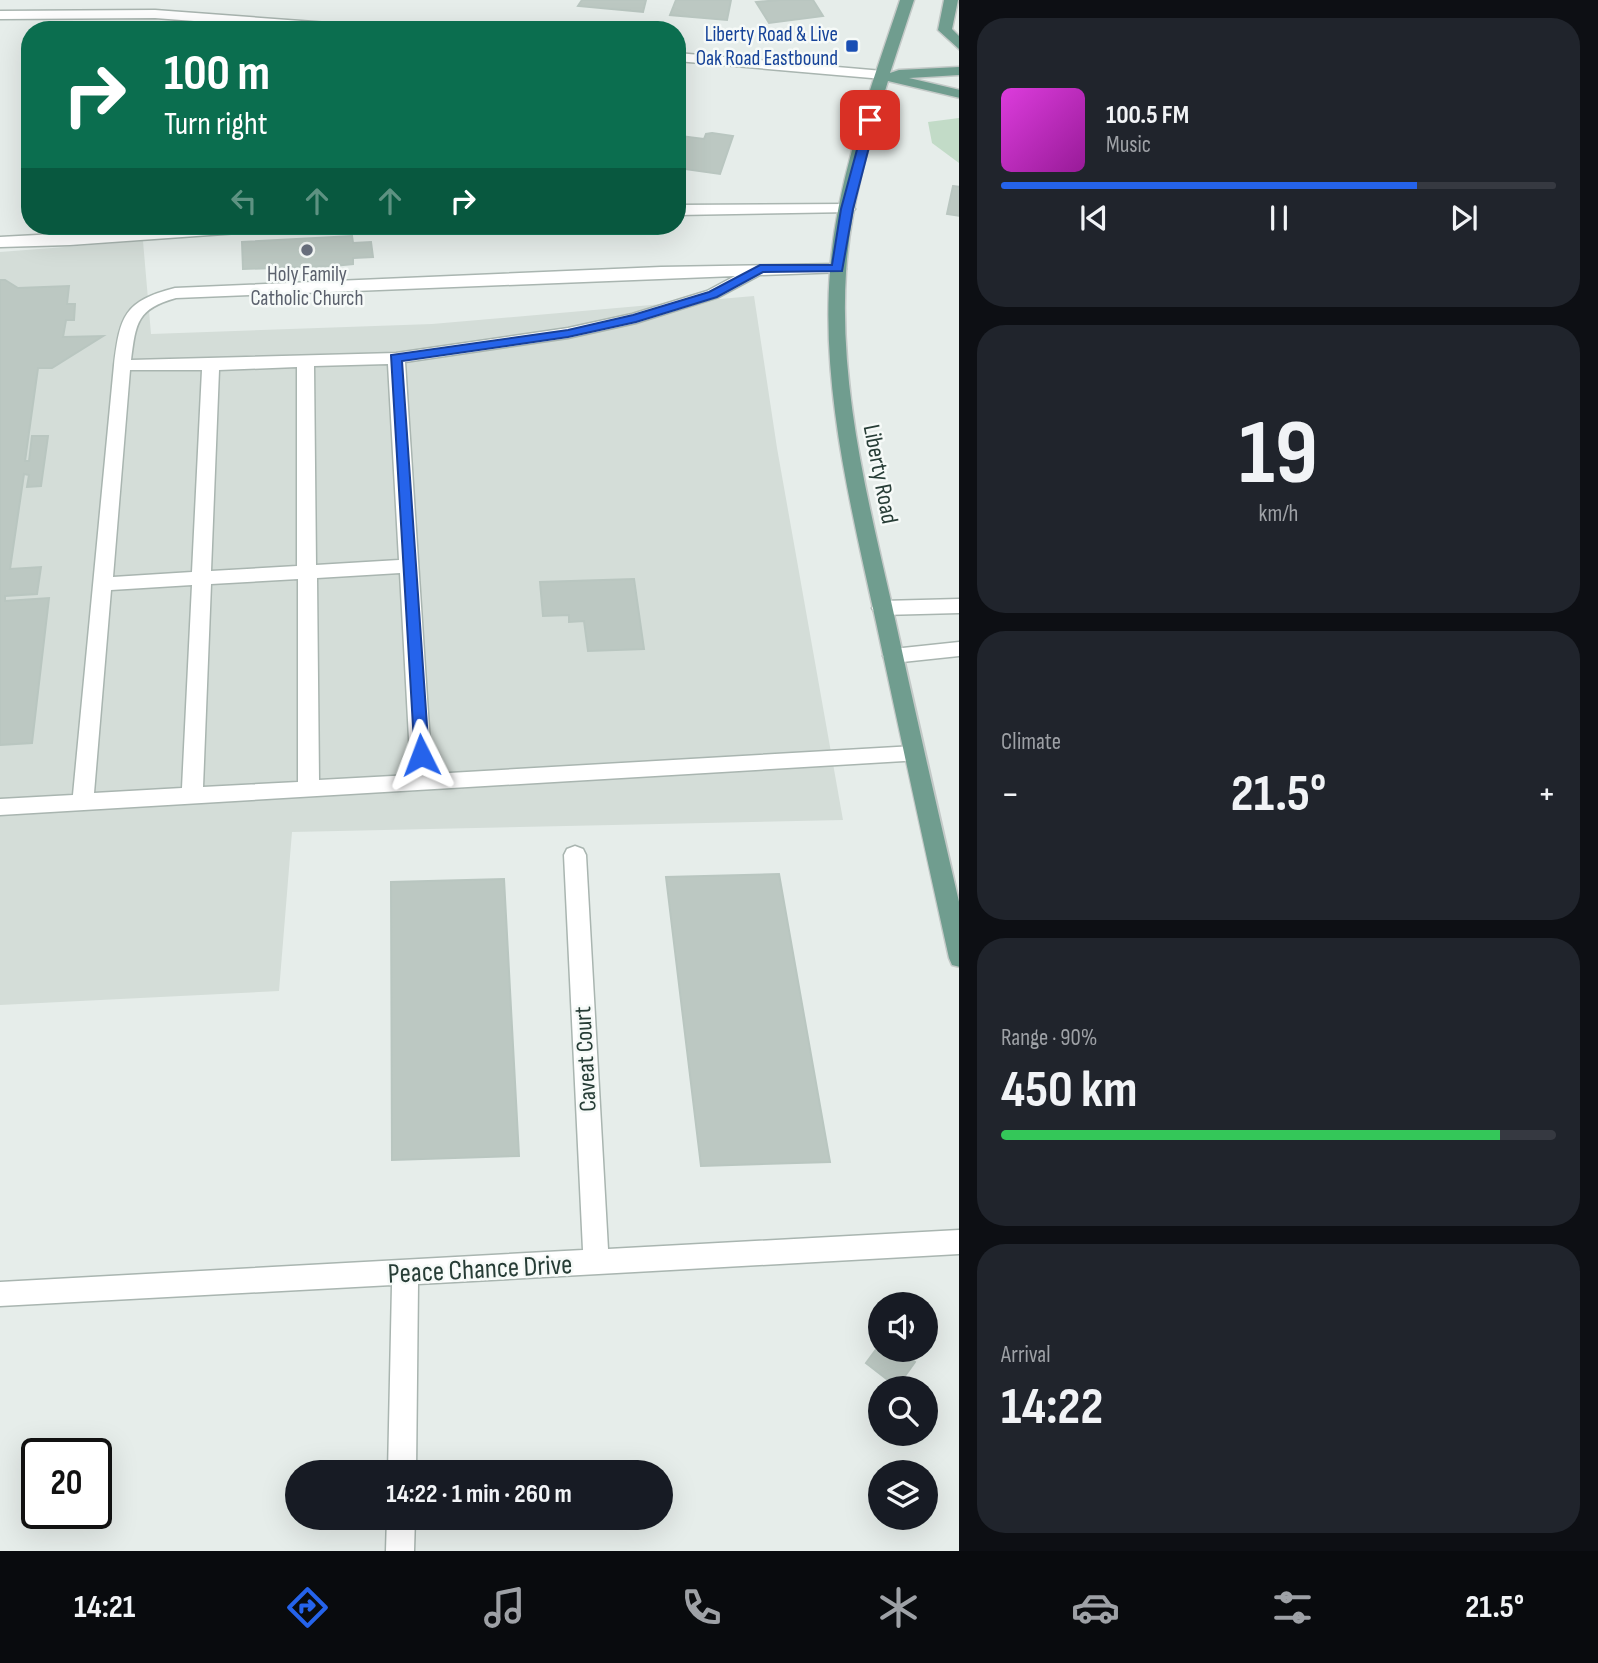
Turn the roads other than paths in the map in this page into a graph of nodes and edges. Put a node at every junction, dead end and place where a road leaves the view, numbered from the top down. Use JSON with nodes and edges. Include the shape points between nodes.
{"nodes":[{"id":1,"x":907,"y":0,"type":"edge"},
{"id":2,"x":951,"y":0,"type":"edge"},
{"id":3,"x":0,"y":15,"type":"edge"},
{"id":4,"x":237,"y":21,"type":"edge"},
{"id":5,"x":959,"y":46,"type":"edge"},
{"id":6,"x":686,"y":58,"type":"edge"},
{"id":7,"x":959,"y":71,"type":"edge"},
{"id":8,"x":883,"y":75,"type":"junction"},
{"id":9,"x":959,"y":94,"type":"edge"},
{"id":10,"x":847,"y":209,"type":"junction"},
{"id":11,"x":686,"y":210,"type":"edge"},
{"id":12,"x":140,"y":235,"type":"edge"},
{"id":13,"x":0,"y":242,"type":"edge"},
{"id":14,"x":838,"y":268,"type":"junction"},
{"id":15,"x":760,"y":269,"type":"junction"},
{"id":16,"x":396,"y":358,"type":"junction"},
{"id":17,"x":304,"y":361,"type":"junction"},
{"id":18,"x":122,"y":365,"type":"junction"},
{"id":19,"x":211,"y":365,"type":"junction"},
{"id":20,"x":409,"y":566,"type":"junction"},
{"id":21,"x":307,"y":572,"type":"junction"},
{"id":22,"x":202,"y":578,"type":"junction"},
{"id":23,"x":103,"y":584,"type":"junction"},
{"id":24,"x":959,"y":606,"type":"edge"},
{"id":25,"x":883,"y":608,"type":"junction"},
{"id":26,"x":959,"y":649,"type":"edge"},
{"id":27,"x":893,"y":656,"type":"junction"},
{"id":28,"x":914,"y":754,"type":"junction"},
{"id":29,"x":422,"y":782,"type":"junction"},
{"id":30,"x":309,"y":789,"type":"junction"},
{"id":31,"x":192,"y":796,"type":"junction"},
{"id":32,"x":83,"y":802,"type":"junction"},
{"id":33,"x":0,"y":807,"type":"edge"},
{"id":34,"x":575,"y":855,"type":"dead end"},
{"id":35,"x":959,"y":958,"type":"edge"},
{"id":36,"x":959,"y":1242,"type":"edge"},
{"id":37,"x":596,"y":1262,"type":"junction"},
{"id":38,"x":405,"y":1272,"type":"junction"},
{"id":39,"x":0,"y":1294,"type":"edge"},
{"id":40,"x":401,"y":1460,"type":"edge"},
{"id":41,"x":401,"y":1530,"type":"edge"},
{"id":42,"x":400,"y":1551,"type":"edge"}],
"edges":[{"from":1,"to":8,"type":"main road","name":"Liberty Road"},
{"from":2,"to":5,"type":"main road","via":[[945,30]]},
{"from":3,"to":4,"type":"street","via":[[155,14]]},
{"from":6,"to":8,"type":"street"},
{"from":7,"to":8,"type":"main road"},
{"from":8,"to":9,"type":"main road"},
{"from":8,"to":10,"type":"main road","name":"Liberty Road"},
{"from":10,"to":11,"type":"street"},
{"from":10,"to":14,"type":"main road","name":"Liberty Road"},
{"from":12,"to":13,"type":"street"},
{"from":14,"to":15,"type":"street"},
{"from":14,"to":25,"type":"main road","name":"Liberty Road","via":[[835,348],[839,389]]},
{"from":15,"to":16,"type":"street","via":[[713,295],[636,318],[568,333]]},
{"from":15,"to":18,"type":"street","via":[[175,293],[139,306],[129,318]]},
{"from":16,"to":17,"type":"street"},
{"from":16,"to":20,"type":"street"},
{"from":17,"to":19,"type":"street"},
{"from":17,"to":21,"type":"street"},
{"from":18,"to":19,"type":"street"},
{"from":18,"to":23,"type":"street"},
{"from":19,"to":22,"type":"street"},
{"from":20,"to":21,"type":"street"},
{"from":20,"to":29,"type":"street"},
{"from":21,"to":22,"type":"street"},
{"from":21,"to":30,"type":"street"},
{"from":22,"to":23,"type":"street"},
{"from":22,"to":31,"type":"street"},
{"from":23,"to":32,"type":"street"},
{"from":24,"to":25,"type":"street"},
{"from":25,"to":27,"type":"main road","name":"Liberty Road"},
{"from":26,"to":27,"type":"street"},
{"from":27,"to":28,"type":"main road","name":"Liberty Road"},
{"from":28,"to":29,"type":"street"},
{"from":28,"to":35,"type":"main road","name":"Liberty Road"},
{"from":29,"to":30,"type":"street"},
{"from":30,"to":31,"type":"street"},
{"from":31,"to":32,"type":"street"},
{"from":32,"to":33,"type":"street"},
{"from":34,"to":37,"type":"street","name":"Caveat Court"},
{"from":36,"to":37,"type":"street","name":"Peace Chance Drive"},
{"from":37,"to":38,"type":"street","name":"Peace Chance Drive"},
{"from":38,"to":39,"type":"street","name":"Peace Chance Drive"},
{"from":38,"to":40,"type":"street"},
{"from":41,"to":42,"type":"street"}]}
